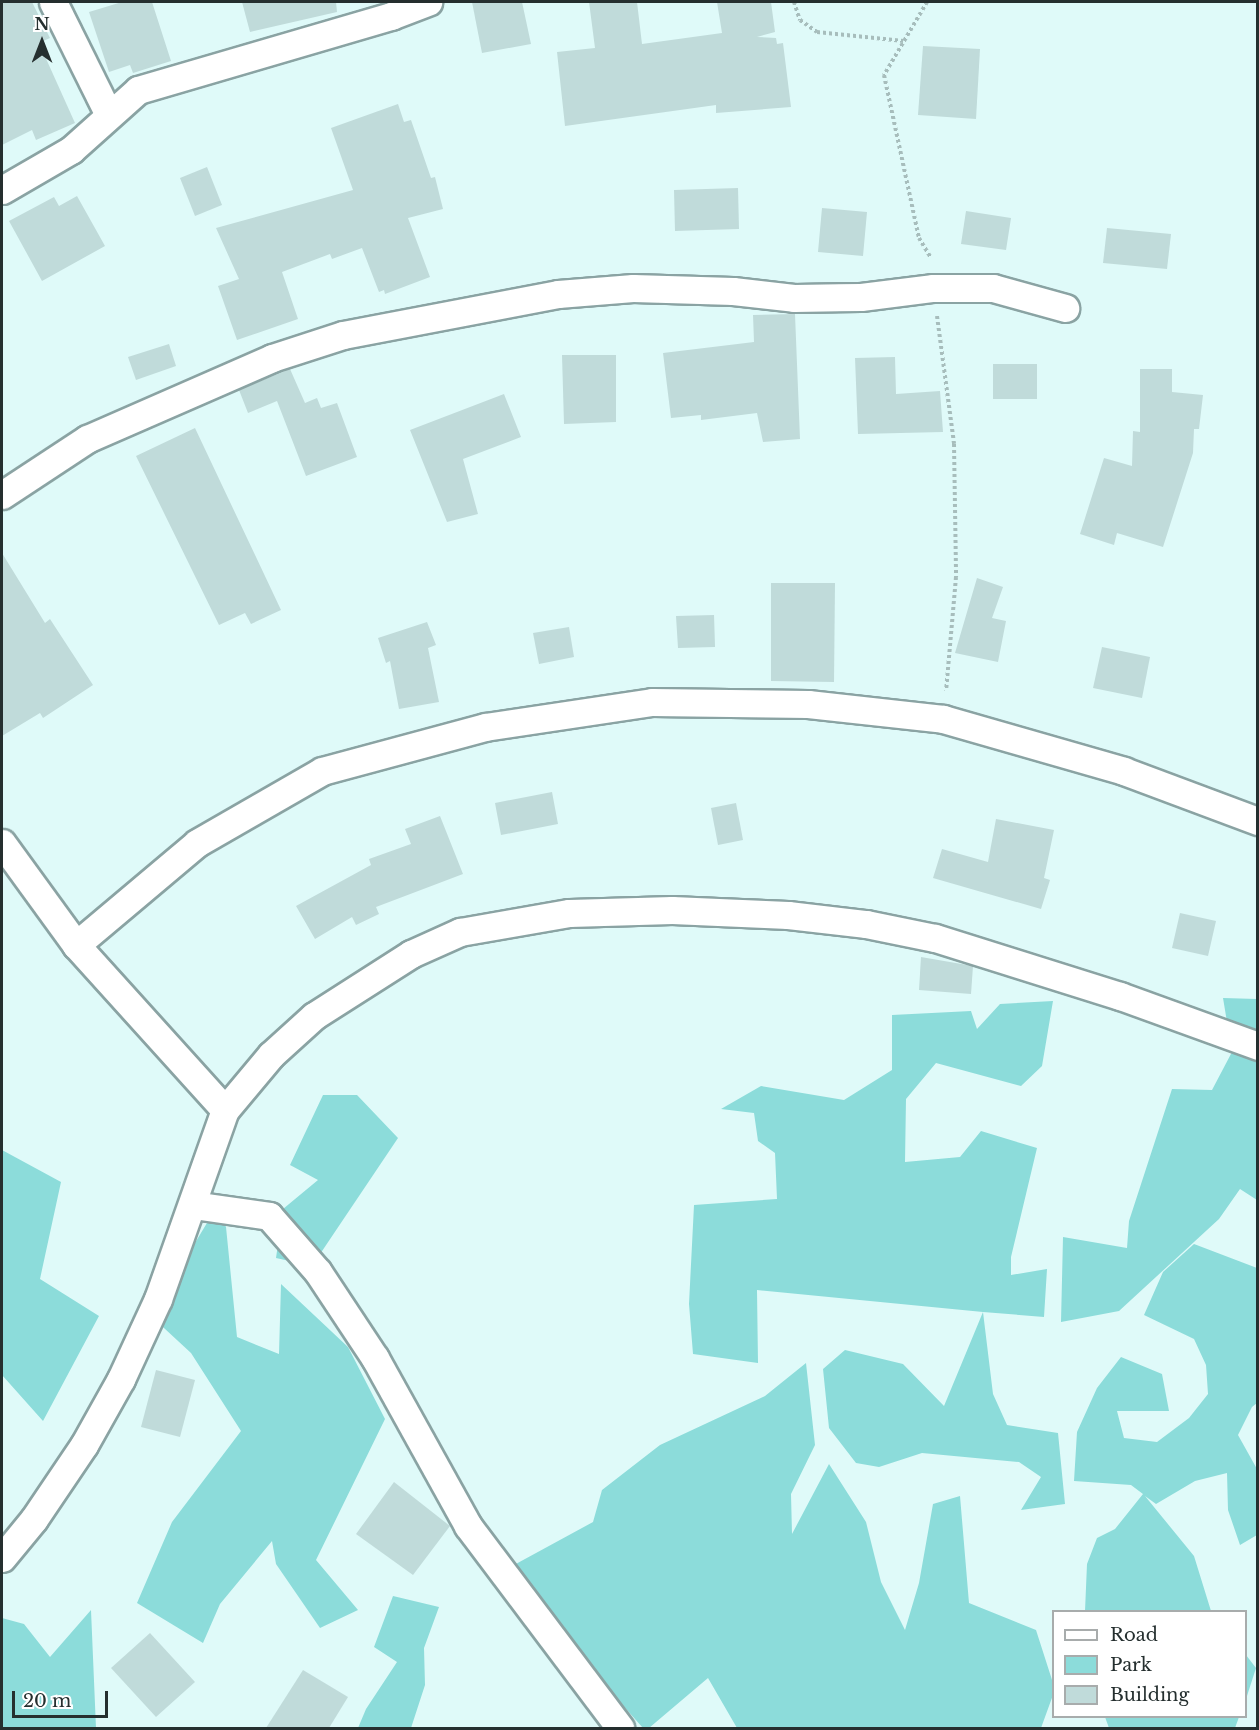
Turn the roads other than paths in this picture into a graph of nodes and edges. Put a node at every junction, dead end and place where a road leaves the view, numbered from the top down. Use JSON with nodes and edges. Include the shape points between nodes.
{"nodes":[{"id":1,"x":53,"y":2,"type":"edge"},
{"id":2,"x":428,"y":2,"type":"edge"},
{"id":3,"x":108,"y":113,"type":"junction"},
{"id":4,"x":2,"y":190,"type":"edge"},
{"id":5,"x":1065,"y":308,"type":"dead end"},
{"id":6,"x":2,"y":495,"type":"edge"},
{"id":7,"x":1257,"y":821,"type":"edge"},
{"id":8,"x":2,"y":843,"type":"edge"},
{"id":9,"x":76,"y":945,"type":"junction"},
{"id":10,"x":1257,"y":1046,"type":"edge"},
{"id":11,"x":225,"y":1110,"type":"junction"},
{"id":12,"x":193,"y":1205,"type":"junction"},
{"id":13,"x":2,"y":1558,"type":"edge"},
{"id":14,"x":620,"y":1728,"type":"edge"}],
"edges":[{"from":1,"to":3,"type":"street"},
{"from":2,"to":3,"type":"street","via":[[138,90]]},
{"from":3,"to":4,"type":"street","via":[[71,150]]},
{"from":5,"to":6,"type":"street","via":[[993,288],[933,288],[861,297],[794,298],[733,291],[633,288],[558,294],[344,335],[272,358],[87,439]]},
{"from":7,"to":9,"type":"street","via":[[1124,771],[943,719],[808,704],[652,702],[474,730],[322,771],[196,843]]},
{"from":8,"to":9,"type":"street"},
{"from":9,"to":11,"type":"street"},
{"from":10,"to":11,"type":"street","via":[[1110,992],[935,938],[866,924],[788,915],[672,910],[569,913],[510,920],[460,932],[411,954],[314,1016],[271,1055]]},
{"from":11,"to":12,"type":"street"},
{"from":12,"to":13,"type":"street","via":[[158,1299],[121,1378],[84,1446]]},
{"from":12,"to":14,"type":"street","via":[[269,1216],[318,1272],[375,1358],[468,1526]]}]}
